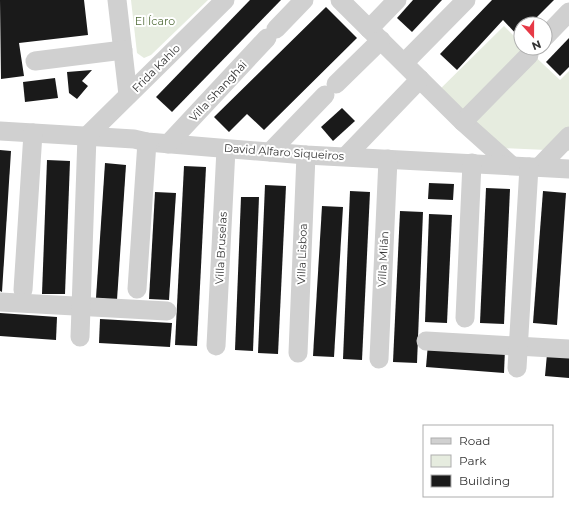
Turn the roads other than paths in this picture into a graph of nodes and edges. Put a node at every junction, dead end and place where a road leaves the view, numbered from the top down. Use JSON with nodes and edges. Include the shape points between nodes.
{"nodes":[{"id":1,"x":117,"y":0,"type":"edge"},
{"id":2,"x":225,"y":0,"type":"edge"},
{"id":3,"x":304,"y":0,"type":"edge"},
{"id":4,"x":340,"y":0,"type":"edge"},
{"id":5,"x":398,"y":0,"type":"edge"},
{"id":6,"x":466,"y":0,"type":"edge"},
{"id":7,"x":569,"y":12,"type":"edge"},
{"id":8,"x":553,"y":29,"type":"edge"},
{"id":9,"x":375,"y":34,"type":"junction"},
{"id":10,"x":123,"y":50,"type":"junction"},
{"id":11,"x":528,"y":56,"type":"edge"},
{"id":12,"x":35,"y":61,"type":"dead end"},
{"id":13,"x":404,"y":63,"type":"junction"},
{"id":14,"x":420,"y":79,"type":"junction"},
{"id":15,"x":128,"y":95,"type":"junction"},
{"id":16,"x":463,"y":122,"type":"junction"},
{"id":17,"x":0,"y":131,"type":"edge"},
{"id":18,"x":33,"y":133,"type":"junction"},
{"id":19,"x":87,"y":136,"type":"junction"},
{"id":20,"x":569,"y":136,"type":"edge"},
{"id":21,"x":147,"y":142,"type":"junction"},
{"id":22,"x":168,"y":144,"type":"junction"},
{"id":23,"x":226,"y":149,"type":"junction"},
{"id":24,"x":270,"y":152,"type":"junction"},
{"id":25,"x":306,"y":155,"type":"junction"},
{"id":26,"x":346,"y":156,"type":"junction"},
{"id":27,"x":388,"y":159,"type":"junction"},
{"id":28,"x":472,"y":163,"type":"junction"},
{"id":29,"x":526,"y":166,"type":"junction"},
{"id":30,"x":569,"y":169,"type":"edge"},
{"id":31,"x":138,"y":289,"type":"dead end"},
{"id":32,"x":23,"y":290,"type":"dead end"},
{"id":33,"x":0,"y":302,"type":"edge"},
{"id":34,"x":81,"y":306,"type":"junction"},
{"id":35,"x":167,"y":311,"type":"dead end"},
{"id":36,"x":465,"y":318,"type":"dead end"},
{"id":37,"x":80,"y":337,"type":"dead end"},
{"id":38,"x":426,"y":341,"type":"dead end"},
{"id":39,"x":216,"y":346,"type":"dead end"},
{"id":40,"x":518,"y":346,"type":"junction"},
{"id":41,"x":569,"y":349,"type":"edge"},
{"id":42,"x":298,"y":353,"type":"dead end"},
{"id":43,"x":379,"y":359,"type":"dead end"},
{"id":44,"x":517,"y":368,"type":"dead end"}],
"edges":[{"from":1,"to":10,"type":"street"},
{"from":2,"to":15,"type":"street","name":"Frida Kahlo"},
{"from":3,"to":22,"type":"street","name":"Villa Shanghái"},
{"from":4,"to":9,"type":"street"},
{"from":5,"to":9,"type":"street"},
{"from":6,"to":13,"type":"street"},
{"from":7,"to":8,"type":"street"},
{"from":9,"to":13,"type":"street"},
{"from":9,"to":24,"type":"street","via":[[330,89]]},
{"from":10,"to":12,"type":"street"},
{"from":10,"to":15,"type":"street"},
{"from":11,"to":16,"type":"street"},
{"from":13,"to":14,"type":"street"},
{"from":14,"to":16,"type":"street"},
{"from":14,"to":26,"type":"street"},
{"from":15,"to":19,"type":"street","name":"Frida Kahlo"},
{"from":16,"to":29,"type":"street"},
{"from":17,"to":18,"type":"street","name":"David Alfaro Siqueiros"},
{"from":18,"to":19,"type":"street","name":"David Alfaro Siqueiros"},
{"from":18,"to":32,"type":"street"},
{"from":19,"to":21,"type":"street","name":"David Alfaro Siqueiros"},
{"from":19,"to":34,"type":"street"},
{"from":20,"to":29,"type":"street"},
{"from":21,"to":22,"type":"street","name":"David Alfaro Siqueiros"},
{"from":21,"to":31,"type":"street"},
{"from":22,"to":23,"type":"street","name":"David Alfaro Siqueiros"},
{"from":23,"to":24,"type":"street","name":"David Alfaro Siqueiros"},
{"from":23,"to":39,"type":"street","name":"Villa Bruselas"},
{"from":24,"to":25,"type":"street","name":"David Alfaro Siqueiros"},
{"from":25,"to":26,"type":"street","name":"David Alfaro Siqueiros"},
{"from":25,"to":42,"type":"street","name":"Villa Lisboa"},
{"from":26,"to":27,"type":"street","name":"David Alfaro Siqueiros"},
{"from":27,"to":28,"type":"street","name":"David Alfaro Siqueiros"},
{"from":27,"to":43,"type":"street","name":"Villa Milán"},
{"from":28,"to":29,"type":"street","name":"David Alfaro Siqueiros"},
{"from":28,"to":36,"type":"street"},
{"from":29,"to":30,"type":"street","name":"David Alfaro Siqueiros"},
{"from":29,"to":40,"type":"street"},
{"from":33,"to":34,"type":"street"},
{"from":34,"to":35,"type":"street"},
{"from":34,"to":37,"type":"street"},
{"from":38,"to":40,"type":"street"},
{"from":40,"to":41,"type":"street"},
{"from":40,"to":44,"type":"street"}]}
